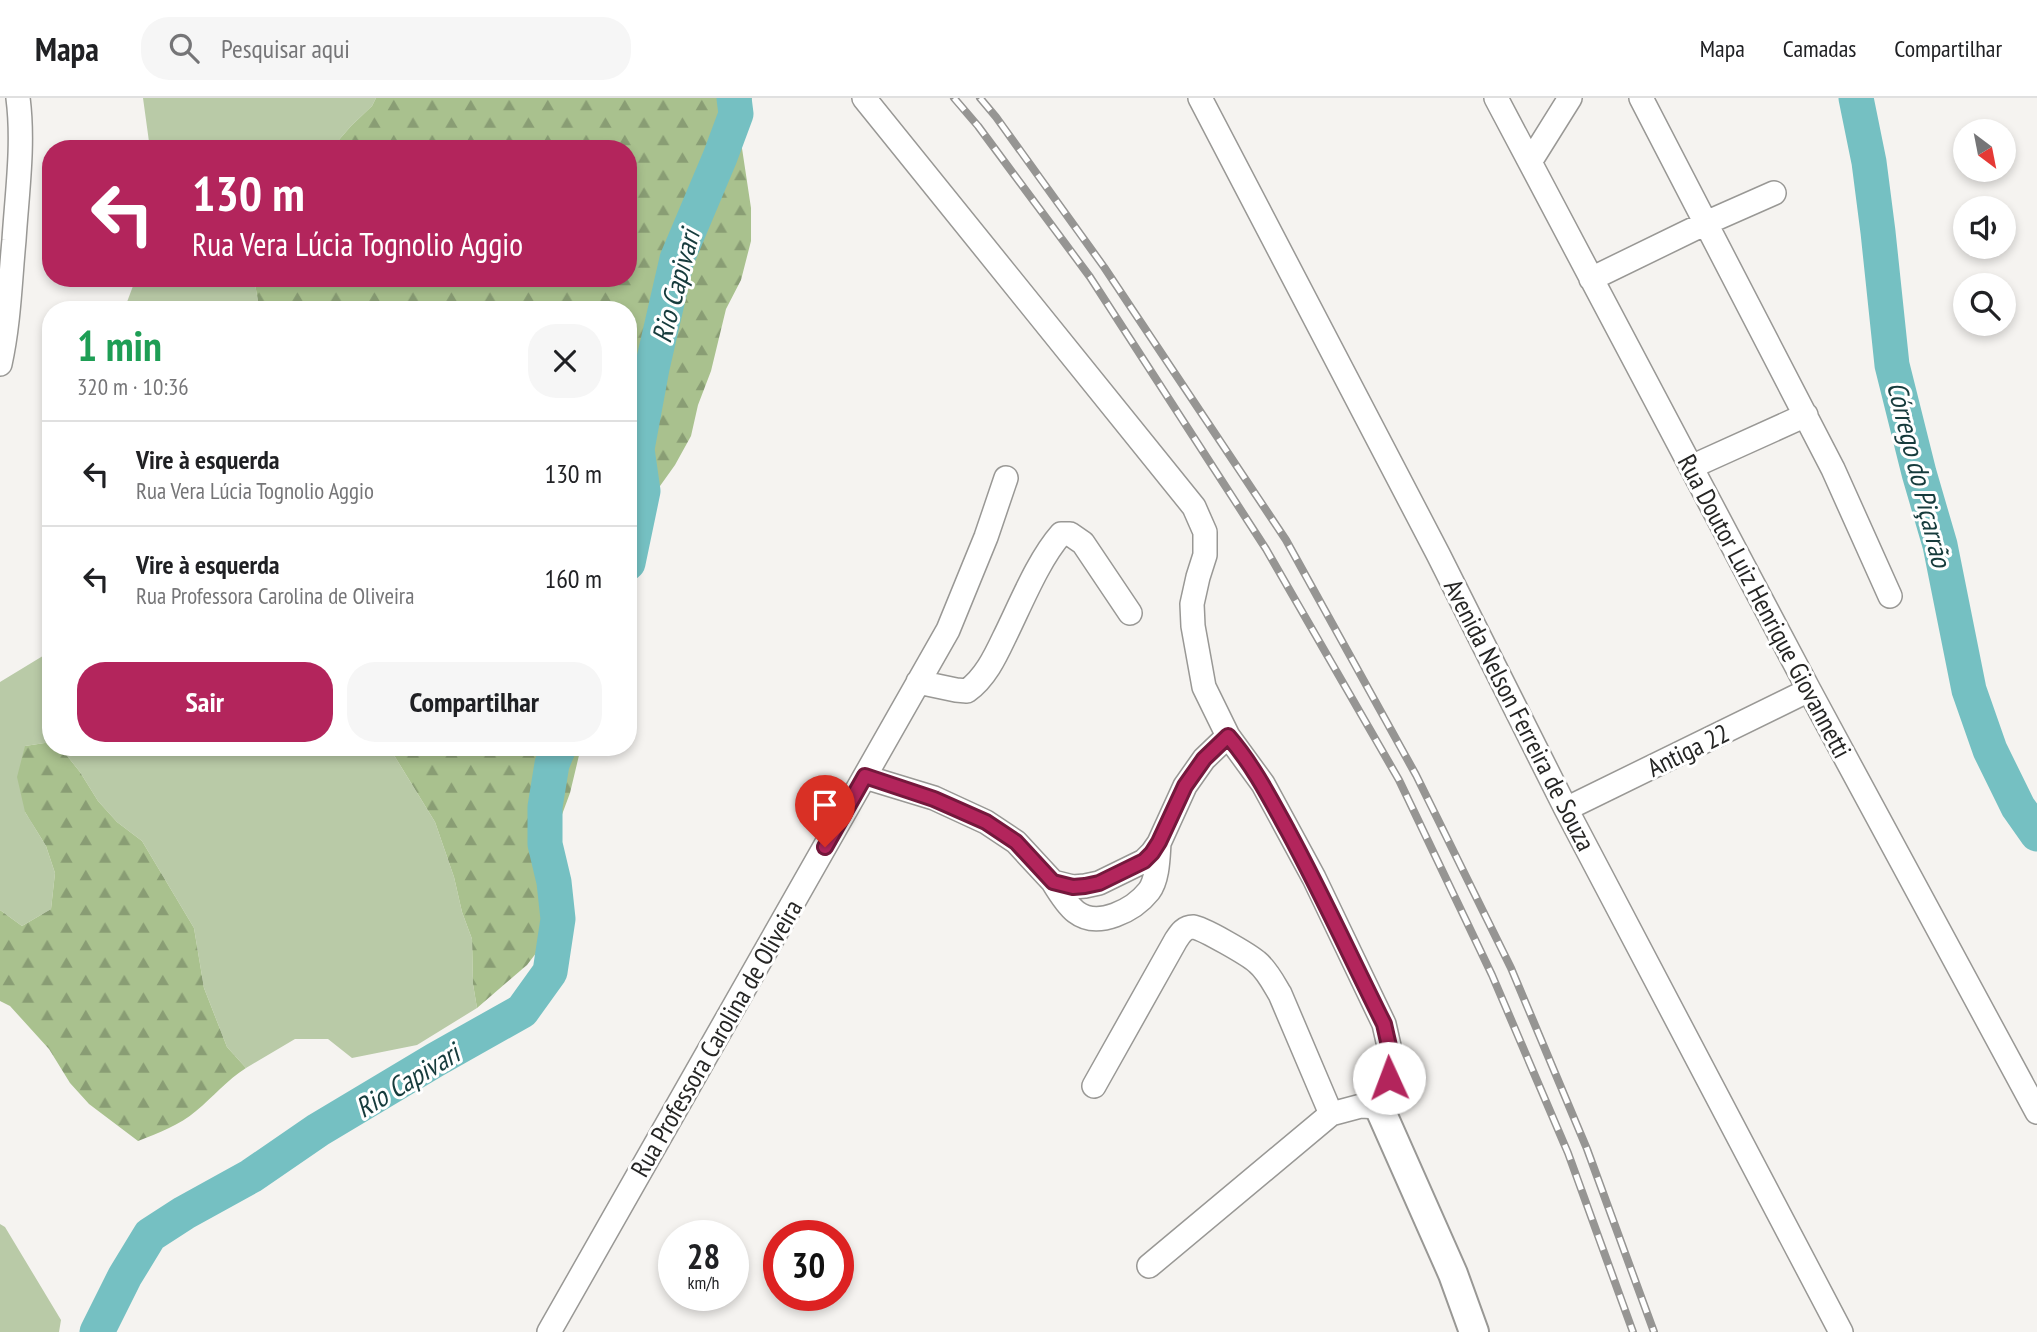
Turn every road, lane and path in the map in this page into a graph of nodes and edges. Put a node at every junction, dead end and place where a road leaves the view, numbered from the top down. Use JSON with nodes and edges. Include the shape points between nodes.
{"nodes":[{"id":1,"x":18,"y":98,"type":"edge"},
{"id":2,"x":864,"y":98,"type":"edge"},
{"id":3,"x":1200,"y":98,"type":"edge"},
{"id":4,"x":1496,"y":98,"type":"edge"},
{"id":5,"x":1570,"y":98,"type":"edge"},
{"id":6,"x":1641,"y":98,"type":"edge"},
{"id":7,"x":1530,"y":162,"type":"junction"},
{"id":8,"x":1774,"y":193,"type":"dead end"},
{"id":9,"x":1706,"y":223,"type":"junction"},
{"id":10,"x":7,"y":235,"type":"edge"},
{"id":11,"x":1591,"y":279,"type":"junction"},
{"id":12,"x":0,"y":364,"type":"edge"},
{"id":13,"x":1806,"y":415,"type":"junction"},
{"id":14,"x":1691,"y":467,"type":"junction"},
{"id":15,"x":1006,"y":478,"type":"dead end"},
{"id":16,"x":1890,"y":596,"type":"dead end"},
{"id":17,"x":1130,"y":613,"type":"dead end"},
{"id":18,"x":918,"y":681,"type":"junction"},
{"id":19,"x":1809,"y":690,"type":"junction"},
{"id":20,"x":1228,"y":736,"type":"junction"},
{"id":21,"x":865,"y":776,"type":"junction"},
{"id":22,"x":1566,"y":809,"type":"junction"},
{"id":23,"x":1159,"y":842,"type":"junction"},
{"id":24,"x":1053,"y":882,"type":"junction"},
{"id":25,"x":1094,"y":1086,"type":"dead end"},
{"id":26,"x":1379,"y":1107,"type":"junction"},
{"id":27,"x":2037,"y":1112,"type":"edge"},
{"id":28,"x":1331,"y":1114,"type":"junction"},
{"id":29,"x":1149,"y":1266,"type":"dead end"},
{"id":30,"x":548,"y":1332,"type":"edge"},
{"id":31,"x":1474,"y":1332,"type":"edge"},
{"id":32,"x":1841,"y":1332,"type":"edge"}],
"edges":[{"from":1,"to":10,"type":"street","via":[[19,155]]},
{"from":2,"to":20,"type":"street","via":[[1194,507],[1205,532],[1205,555],[1192,604],[1193,626],[1204,687]]},
{"from":3,"to":22,"type":"street","name":"Avenida Nelson Ferreira de Souza"},
{"from":4,"to":7,"type":"street","name":"Rua Doutor Luiz Henrique Giovannetti"},
{"from":5,"to":7,"type":"street"},
{"from":6,"to":9,"type":"street"},
{"from":7,"to":11,"type":"street","name":"Rua Doutor Luiz Henrique Giovannetti"},
{"from":8,"to":9,"type":"street"},
{"from":9,"to":11,"type":"street"},
{"from":9,"to":13,"type":"street"},
{"from":10,"to":12,"type":"street","via":[[7,335]]},
{"from":11,"to":14,"type":"street","name":"Rua Doutor Luiz Henrique Giovannetti"},
{"from":13,"to":14,"type":"street"},
{"from":13,"to":16,"type":"street"},
{"from":14,"to":19,"type":"street","name":"Rua Doutor Luiz Henrique Giovannetti"},
{"from":15,"to":18,"type":"street","name":"Rua Professora Carolina de Oliveira","via":[[948,630]]},
{"from":17,"to":18,"type":"street","via":[[1083,543],[1061,534],[980,680],[967,691]]},
{"from":18,"to":21,"type":"street","name":"Rua Professora Carolina de Oliveira"},
{"from":19,"to":22,"type":"street","name":"Antiga 22"},
{"from":19,"to":27,"type":"street","name":"Rua Doutor Luiz Henrique Giovannetti"},
{"from":20,"to":23,"type":"street","via":[[1185,786]]},
{"from":20,"to":26,"type":"street","via":[[1269,796],[1314,878],[1384,1024],[1389,1078]]},
{"from":21,"to":24,"type":"street","via":[[986,822],[1016,842]]},
{"from":21,"to":30,"type":"street","name":"Rua Professora Carolina de Oliveira"},
{"from":22,"to":32,"type":"street","name":"Avenida Nelson Ferreira de Souza"},
{"from":23,"to":24,"type":"street","via":[[1144,861],[1099,883],[1073,887]]},
{"from":23,"to":24,"type":"street","via":[[1150,889],[1134,905],[1114,915],[1089,919],[1075,912]]},
{"from":25,"to":28,"type":"street","via":[[1176,940],[1194,927],[1258,962],[1269,976]]},
{"from":26,"to":28,"type":"street","via":[[1361,1106]]},
{"from":26,"to":31,"type":"street"},
{"from":28,"to":29,"type":"street"}]}
